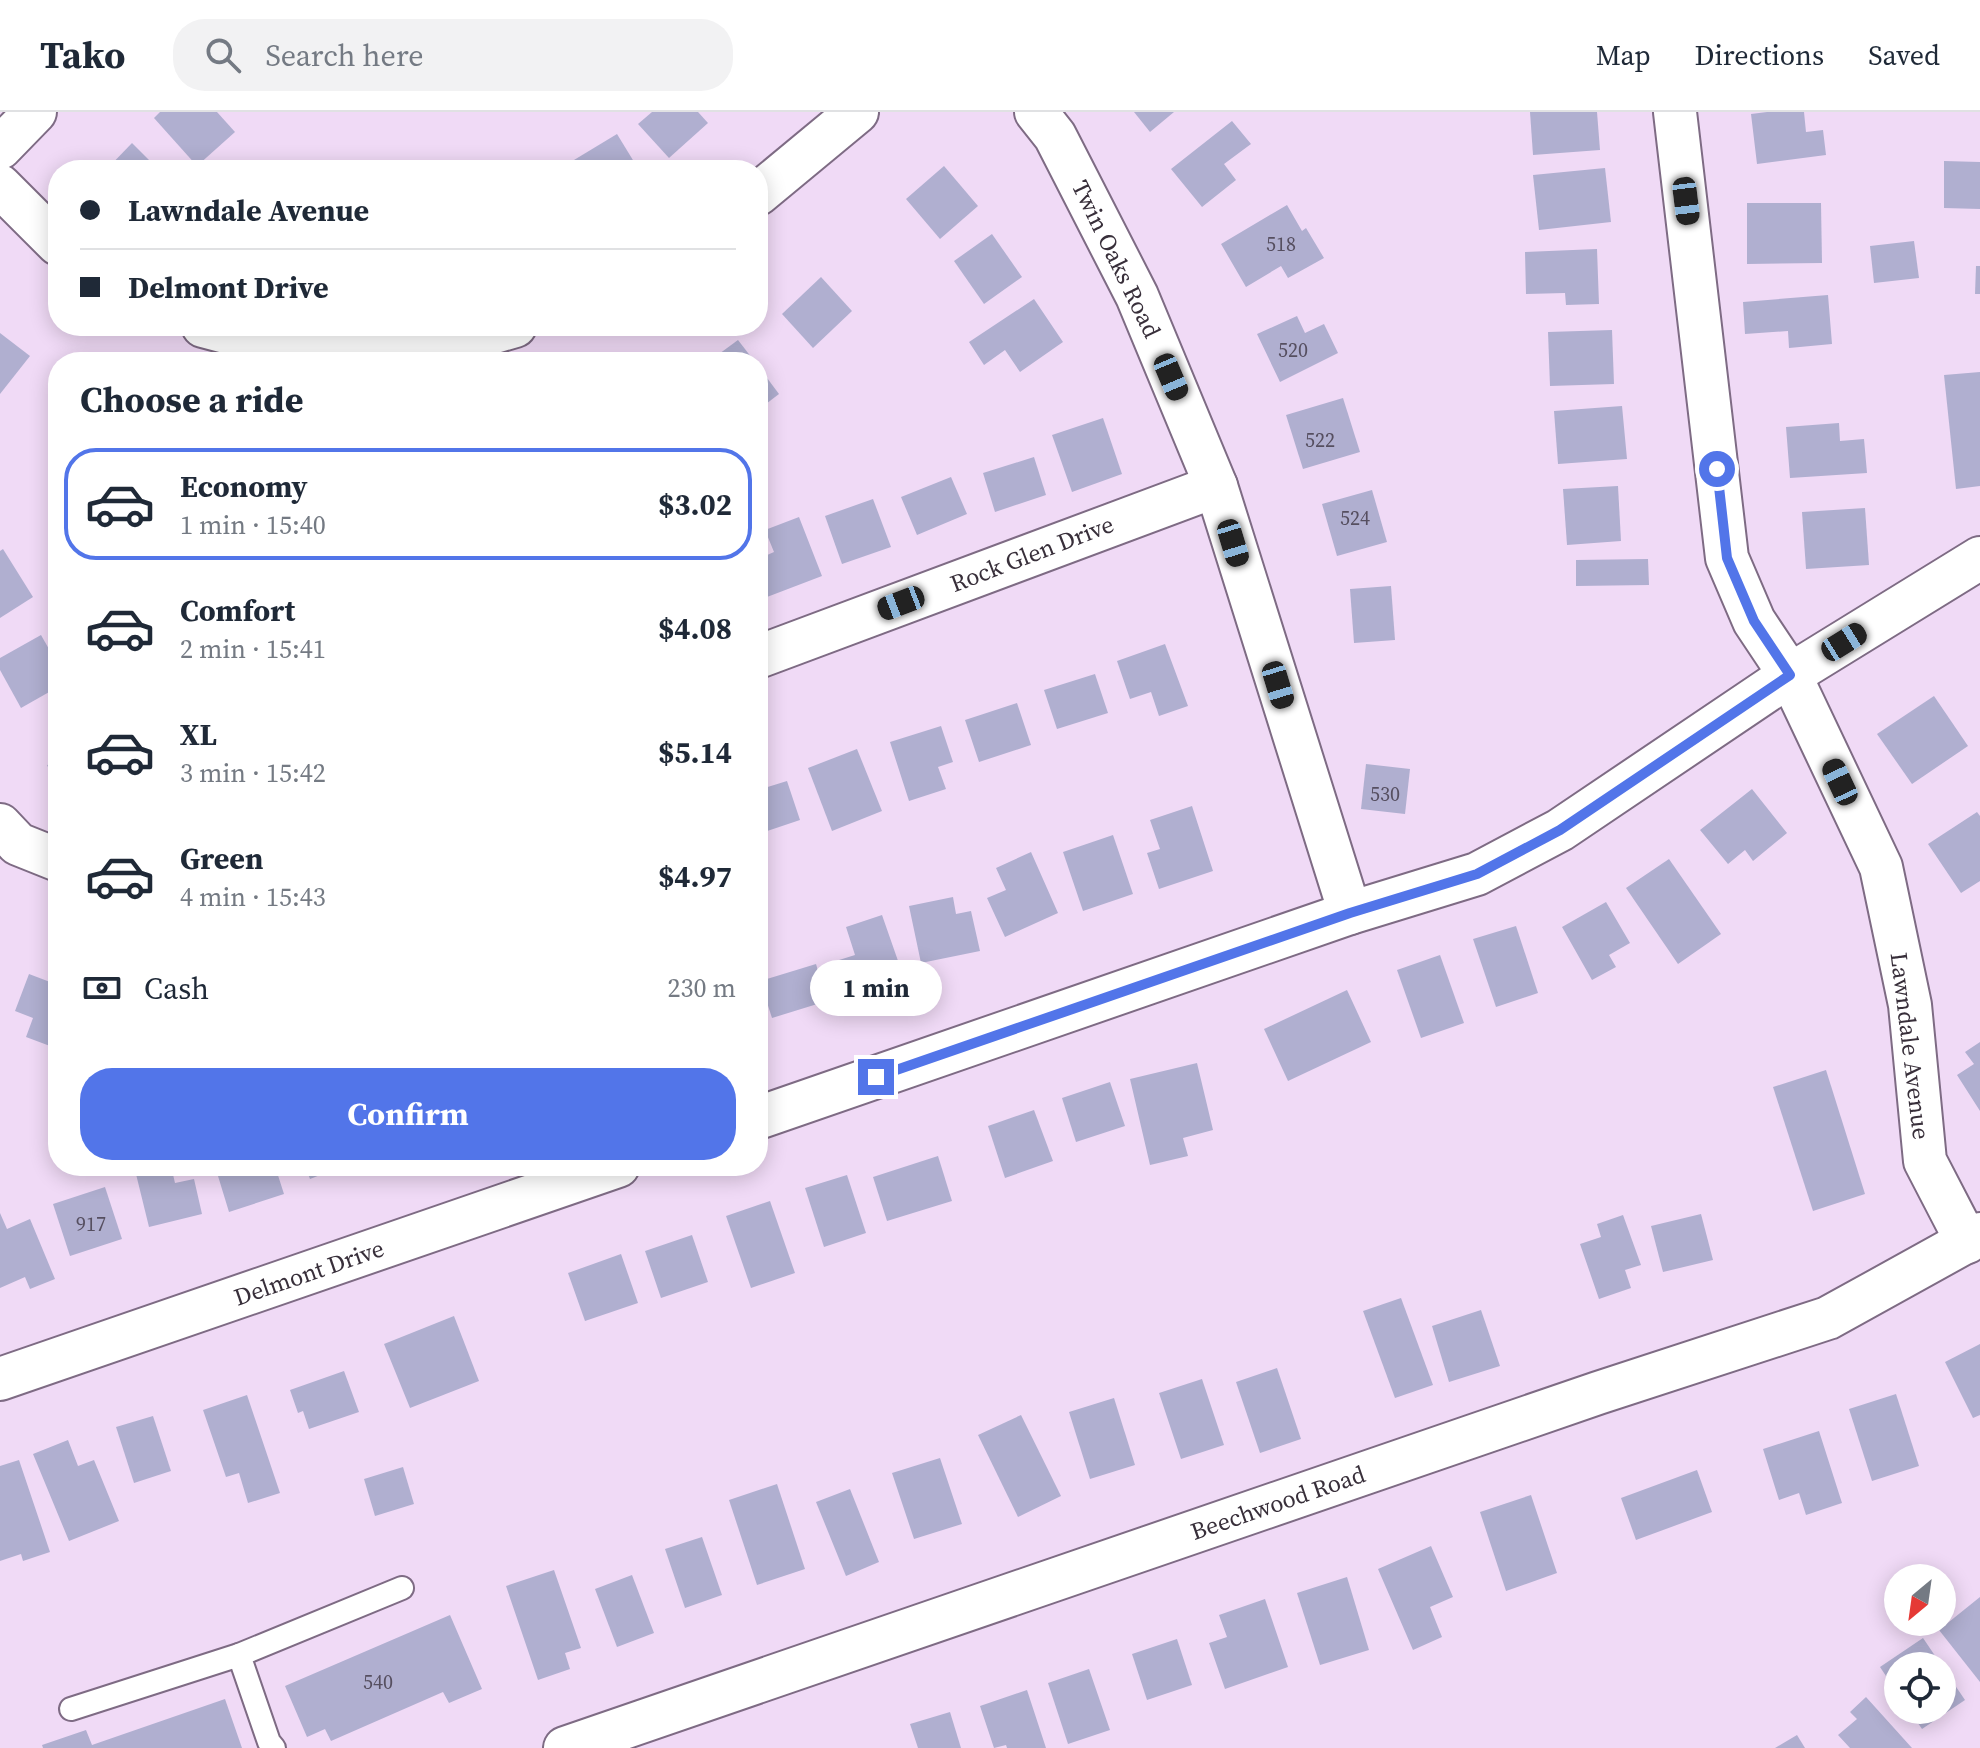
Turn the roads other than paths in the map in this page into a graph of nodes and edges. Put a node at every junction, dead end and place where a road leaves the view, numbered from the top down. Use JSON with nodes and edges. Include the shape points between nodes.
{"nodes":[{"id":1,"x":35,"y":112,"type":"edge"},
{"id":2,"x":857,"y":112,"type":"edge"},
{"id":3,"x":1036,"y":112,"type":"edge"},
{"id":4,"x":1675,"y":112,"type":"edge"},
{"id":5,"x":0,"y":148,"type":"edge"},
{"id":6,"x":0,"y":186,"type":"edge"},
{"id":7,"x":768,"y":186,"type":"edge"},
{"id":8,"x":48,"y":234,"type":"edge"},
{"id":9,"x":240,"y":336,"type":"edge"},
{"id":10,"x":481,"y":336,"type":"edge"},
{"id":11,"x":300,"y":352,"type":"edge"},
{"id":12,"x":337,"y":352,"type":"edge"},
{"id":13,"x":1216,"y":486,"type":"junction"},
{"id":14,"x":1980,"y":558,"type":"edge"},
{"id":15,"x":768,"y":653,"type":"edge"},
{"id":16,"x":1790,"y":675,"type":"junction"},
{"id":17,"x":0,"y":825,"type":"edge"},
{"id":18,"x":48,"y":856,"type":"edge"},
{"id":19,"x":1350,"y":913,"type":"junction"},
{"id":20,"x":768,"y":1115,"type":"edge"},
{"id":21,"x":589,"y":1176,"type":"edge"},
{"id":22,"x":1974,"y":1238,"type":"edge"},
{"id":23,"x":0,"y":1379,"type":"edge"},
{"id":24,"x":402,"y":1588,"type":"dead end"},
{"id":25,"x":239,"y":1655,"type":"junction"},
{"id":26,"x":71,"y":1709,"type":"dead end"},
{"id":27,"x":274,"y":1748,"type":"edge"},
{"id":28,"x":565,"y":1748,"type":"edge"}],
"edges":[{"from":1,"to":5,"type":"street"},
{"from":2,"to":7,"type":"street"},
{"from":3,"to":13,"type":"street","name":"Twin Oaks Road","via":[[1055,136],[1137,296]]},
{"from":4,"to":16,"type":"street","name":"Lawndale Avenue","via":[[1727,558],[1754,621]]},
{"from":6,"to":8,"type":"street"},
{"from":9,"to":11,"type":"street"},
{"from":10,"to":12,"type":"street","via":[[454,344]]},
{"from":13,"to":15,"type":"street","name":"Rock Glen Drive"},
{"from":13,"to":19,"type":"street","name":"Twin Oaks Road"},
{"from":14,"to":16,"type":"street"},
{"from":16,"to":19,"type":"street","via":[[1560,830],[1477,874]]},
{"from":16,"to":22,"type":"street","name":"Lawndale Avenue","via":[[1881,867],[1910,1005],[1925,1161]]},
{"from":17,"to":18,"type":"street","via":[[18,844]]},
{"from":19,"to":20,"type":"street"},
{"from":21,"to":23,"type":"street","name":"Delmont Drive"},
{"from":22,"to":28,"type":"street","name":"Beechwood Road","via":[[1828,1318]]},
{"from":24,"to":25,"type":"lane"},
{"from":25,"to":26,"type":"lane"},
{"from":25,"to":27,"type":"lane"}]}
